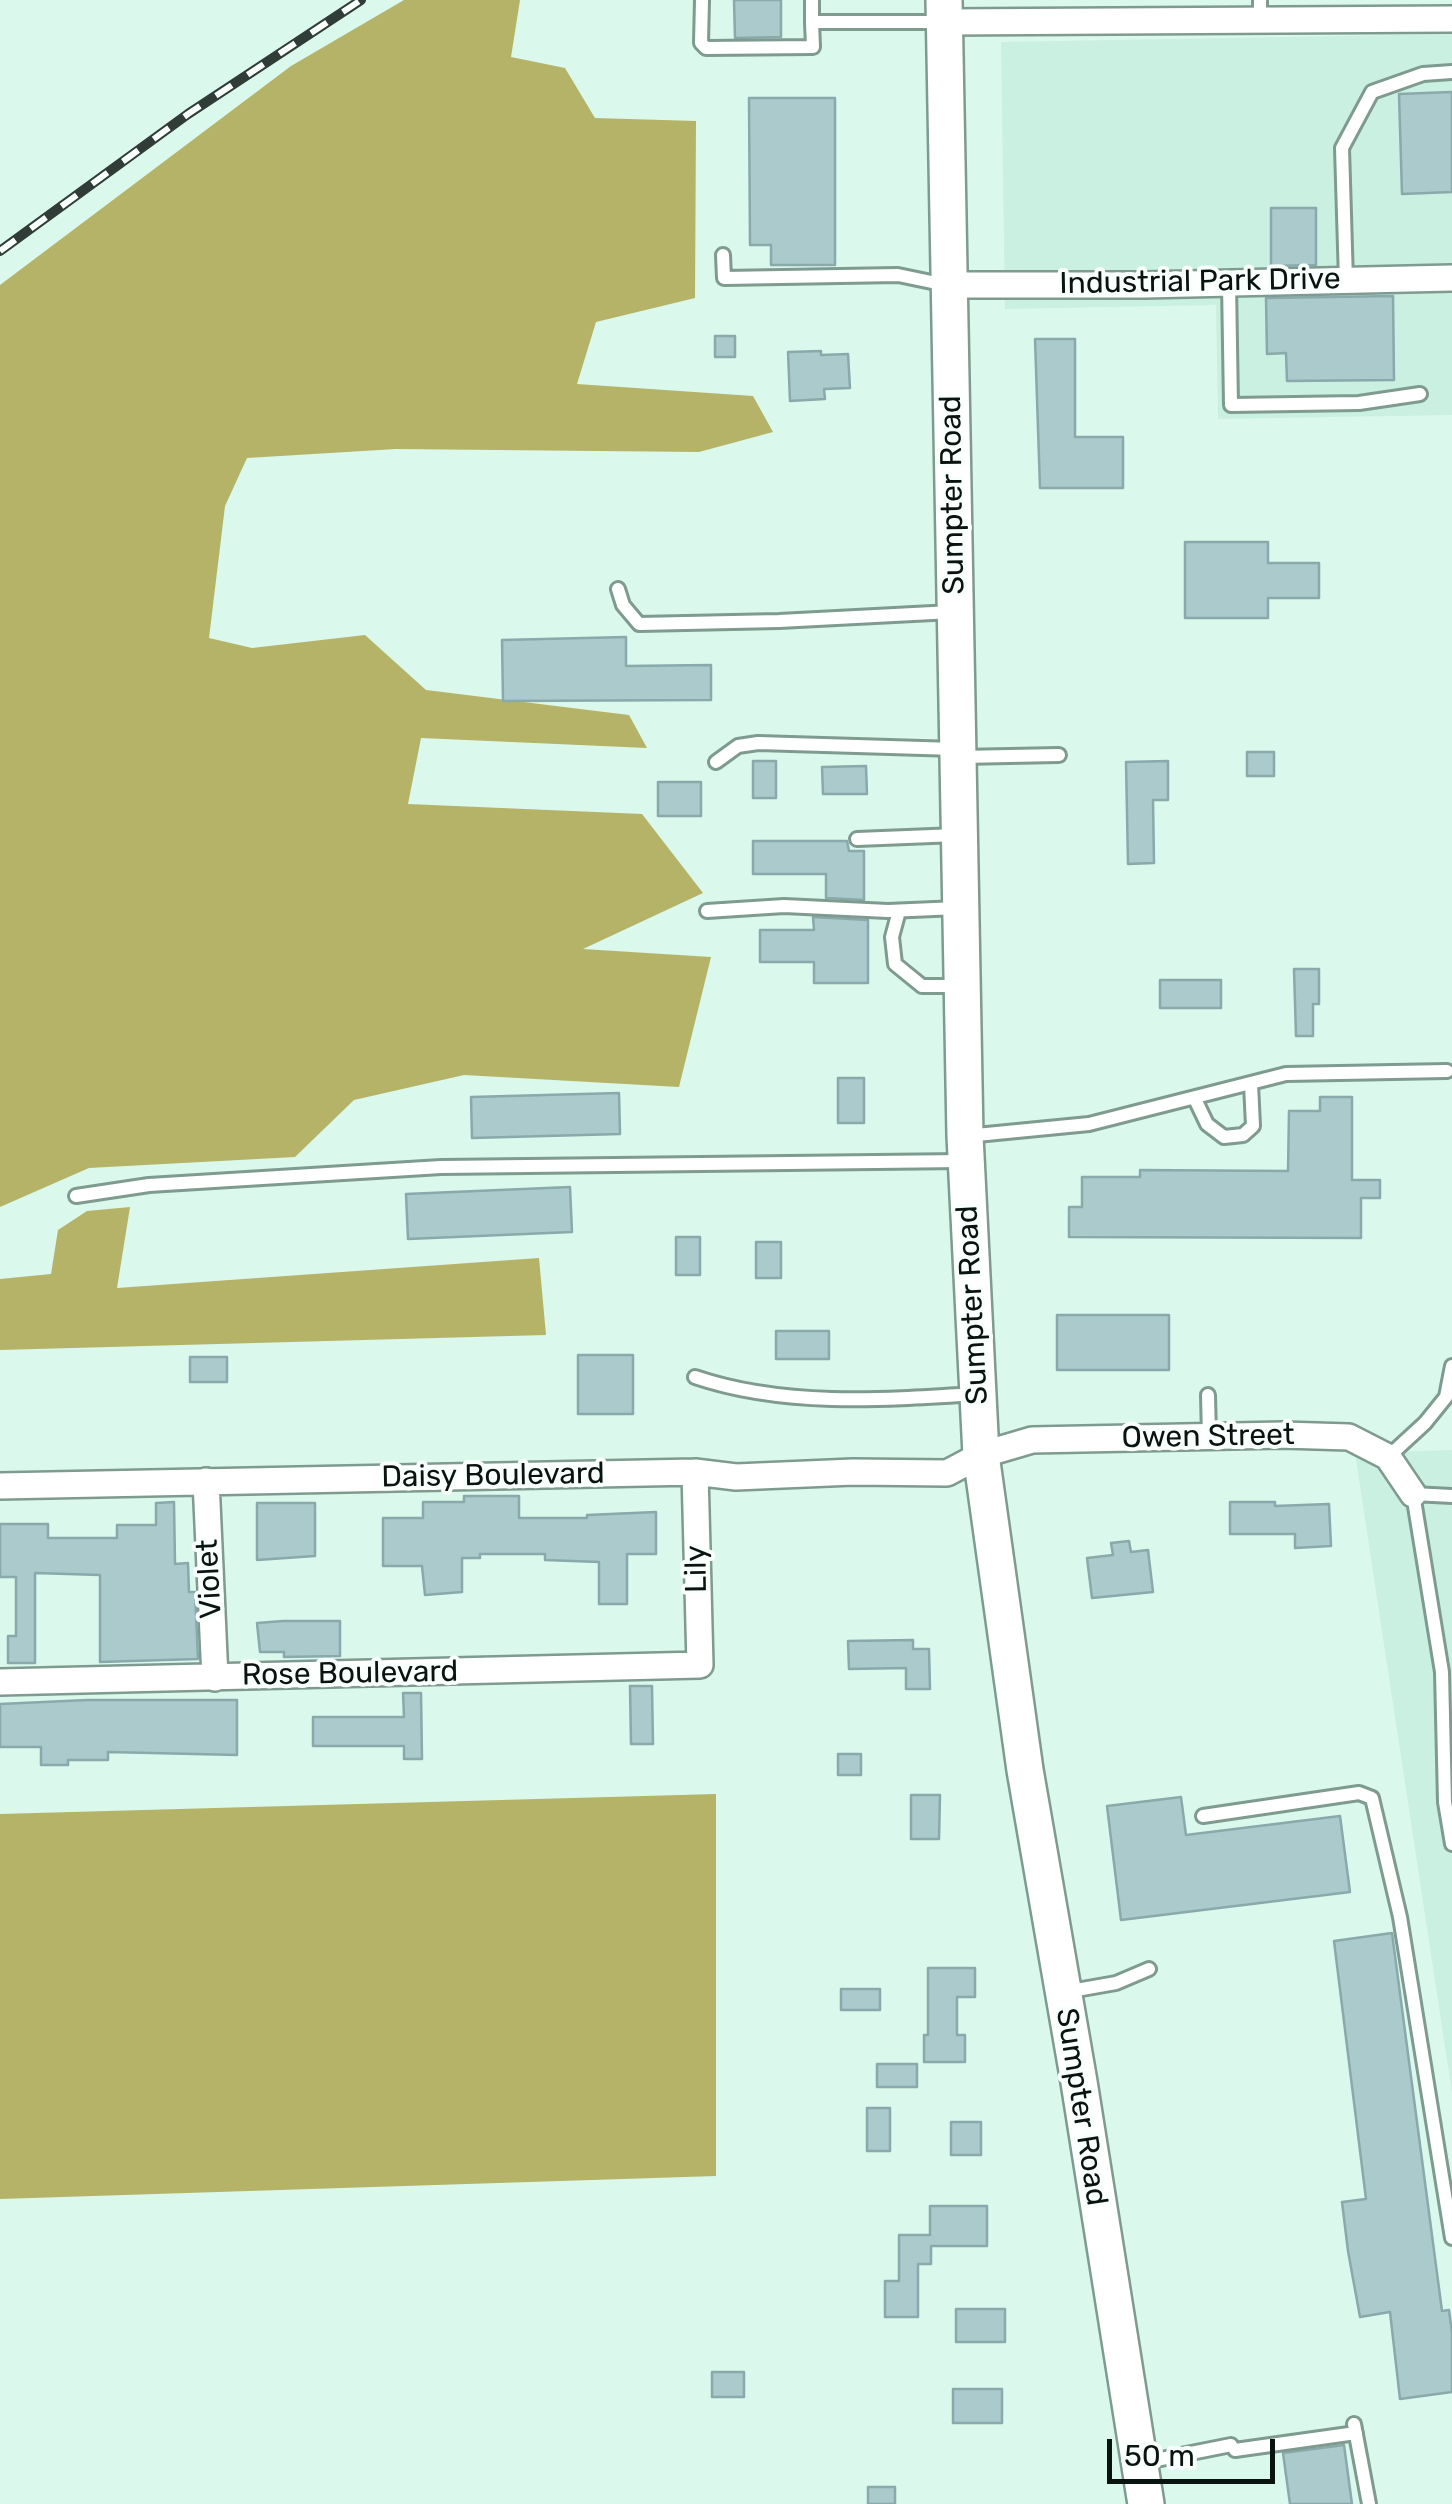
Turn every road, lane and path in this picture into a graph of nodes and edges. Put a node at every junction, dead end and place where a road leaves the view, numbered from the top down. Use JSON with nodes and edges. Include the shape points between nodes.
{"nodes":[{"id":1,"x":702,"y":0,"type":"edge"},
{"id":2,"x":812,"y":0,"type":"edge"},
{"id":3,"x":1260,"y":10,"type":"edge"},
{"id":4,"x":944,"y":11,"type":"edge"},
{"id":5,"x":1452,"y":19,"type":"edge"},
{"id":6,"x":812,"y":22,"type":"junction"},
{"id":7,"x":1452,"y":72,"type":"edge"},
{"id":8,"x":723,"y":254,"type":"dead end"},
{"id":9,"x":1452,"y":278,"type":"edge"},
{"id":10,"x":1346,"y":281,"type":"junction"},
{"id":11,"x":1229,"y":283,"type":"junction"},
{"id":12,"x":948,"y":285,"type":"junction"},
{"id":13,"x":1420,"y":394,"type":"dead end"},
{"id":14,"x":618,"y":590,"type":"dead end"},
{"id":15,"x":955,"y":612,"type":"junction"},
{"id":16,"x":958,"y":753,"type":"junction"},
{"id":17,"x":1059,"y":755,"type":"dead end"},
{"id":18,"x":716,"y":762,"type":"dead end"},
{"id":19,"x":959,"y":835,"type":"junction"},
{"id":20,"x":857,"y":839,"type":"dead end"},
{"id":21,"x":961,"y":908,"type":"junction"},
{"id":22,"x":899,"y":910,"type":"junction"},
{"id":23,"x":707,"y":911,"type":"dead end"},
{"id":24,"x":962,"y":986,"type":"junction"},
{"id":25,"x":1447,"y":1071,"type":"dead end"},
{"id":26,"x":1251,"y":1084,"type":"junction"},
{"id":27,"x":1195,"y":1099,"type":"junction"},
{"id":28,"x":965,"y":1148,"type":"junction"},
{"id":29,"x":76,"y":1196,"type":"dead end"},
{"id":30,"x":1452,"y":1366,"type":"edge"},
{"id":31,"x":695,"y":1377,"type":"dead end"},
{"id":32,"x":977,"y":1394,"type":"junction"},
{"id":33,"x":1208,"y":1396,"type":"dead end"},
{"id":34,"x":1209,"y":1436,"type":"junction"},
{"id":35,"x":981,"y":1454,"type":"junction"},
{"id":36,"x":1388,"y":1457,"type":"junction"},
{"id":37,"x":695,"y":1472,"type":"junction"},
{"id":38,"x":206,"y":1481,"type":"junction"},
{"id":39,"x":0,"y":1486,"type":"edge"},
{"id":40,"x":1413,"y":1494,"type":"junction"},
{"id":41,"x":1452,"y":1496,"type":"edge"},
{"id":42,"x":700,"y":1665,"type":"joint"},
{"id":43,"x":215,"y":1678,"type":"junction"},
{"id":44,"x":0,"y":1682,"type":"edge"},
{"id":45,"x":1203,"y":1816,"type":"dead end"},
{"id":46,"x":1452,"y":1844,"type":"edge"},
{"id":47,"x":1150,"y":1968,"type":"dead end"},
{"id":48,"x":1063,"y":1992,"type":"junction"},
{"id":49,"x":1452,"y":2238,"type":"edge"},
{"id":50,"x":1138,"y":2464,"type":"junction"},
{"id":51,"x":1146,"y":2504,"type":"edge"},
{"id":52,"x":1368,"y":2504,"type":"edge"}],
"edges":[{"from":1,"to":6,"type":"lane","via":[[706,48],[814,48]]},
{"from":2,"to":6,"type":"lane"},
{"from":3,"to":4,"type":"street"},
{"from":3,"to":5,"type":"street"},
{"from":4,"to":6,"type":"lane"},
{"from":4,"to":12,"type":"street","name":"Sumpter Road"},
{"from":7,"to":10,"type":"lane","via":[[1423,74],[1372,92],[1342,148]]},
{"from":8,"to":12,"type":"lane","via":[[724,278],[898,275]]},
{"from":9,"to":10,"type":"street","name":"Industrial Park Drive"},
{"from":10,"to":11,"type":"street","name":"Industrial Park Drive"},
{"from":11,"to":12,"type":"street","name":"Industrial Park Drive"},
{"from":11,"to":13,"type":"lane","via":[[1231,405]]},
{"from":12,"to":15,"type":"street","name":"Sumpter Road"},
{"from":14,"to":15,"type":"lane","via":[[639,624]]},
{"from":15,"to":16,"type":"street","name":"Sumpter Road"},
{"from":16,"to":17,"type":"lane"},
{"from":16,"to":18,"type":"lane","via":[[758,743],[738,746]]},
{"from":16,"to":19,"type":"street","name":"Sumpter Road"},
{"from":19,"to":20,"type":"lane"},
{"from":19,"to":21,"type":"street","name":"Sumpter Road"},
{"from":21,"to":22,"type":"lane"},
{"from":21,"to":24,"type":"street","name":"Sumpter Road"},
{"from":22,"to":23,"type":"lane"},
{"from":22,"to":24,"type":"lane","via":[[894,964],[922,986]]},
{"from":24,"to":28,"type":"street","name":"Sumpter Road"},
{"from":25,"to":26,"type":"lane","via":[[1286,1074]]},
{"from":26,"to":27,"type":"lane"},
{"from":26,"to":27,"type":"lane","via":[[1253,1126],[1243,1135],[1224,1137],[1207,1124]]},
{"from":27,"to":28,"type":"lane"},
{"from":28,"to":29,"type":"lane","via":[[441,1168],[148,1185]]},
{"from":28,"to":32,"type":"street","name":"Sumpter Road"},
{"from":30,"to":36,"type":"lane","via":[[1446,1397]]},
{"from":31,"to":32,"type":"lane","via":[[775,1395]]},
{"from":32,"to":35,"type":"street","name":"Sumpter Road"},
{"from":33,"to":34,"type":"lane"},
{"from":34,"to":35,"type":"street","name":"Owen Street","via":[[1032,1440]]},
{"from":34,"to":36,"type":"street","name":"Owen Street","via":[[1349,1436]]},
{"from":35,"to":37,"type":"street","name":"Daisy Boulevard","via":[[946,1473]]},
{"from":35,"to":48,"type":"street","name":"Sumpter Road"},
{"from":36,"to":40,"type":"street"},
{"from":37,"to":38,"type":"street","name":"Daisy Boulevard"},
{"from":37,"to":42,"type":"street","name":"Lily"},
{"from":38,"to":39,"type":"street","name":"Daisy Boulevard"},
{"from":38,"to":43,"type":"street","name":"Violet"},
{"from":40,"to":41,"type":"lane"},
{"from":40,"to":46,"type":"lane","via":[[1442,1672]]},
{"from":42,"to":43,"type":"street","name":"Rose Boulevard"},
{"from":43,"to":44,"type":"street","name":"Rose Boulevard"},
{"from":45,"to":49,"type":"lane","via":[[1358,1793],[1372,1798],[1400,1917]]},
{"from":47,"to":48,"type":"lane","via":[[1116,1983]]},
{"from":48,"to":50,"type":"street","name":"Sumpter Road"},
{"from":50,"to":51,"type":"street","name":"Sumpter Road"},
{"from":50,"to":52,"type":"lane","via":[[1355,2428]]}]}
